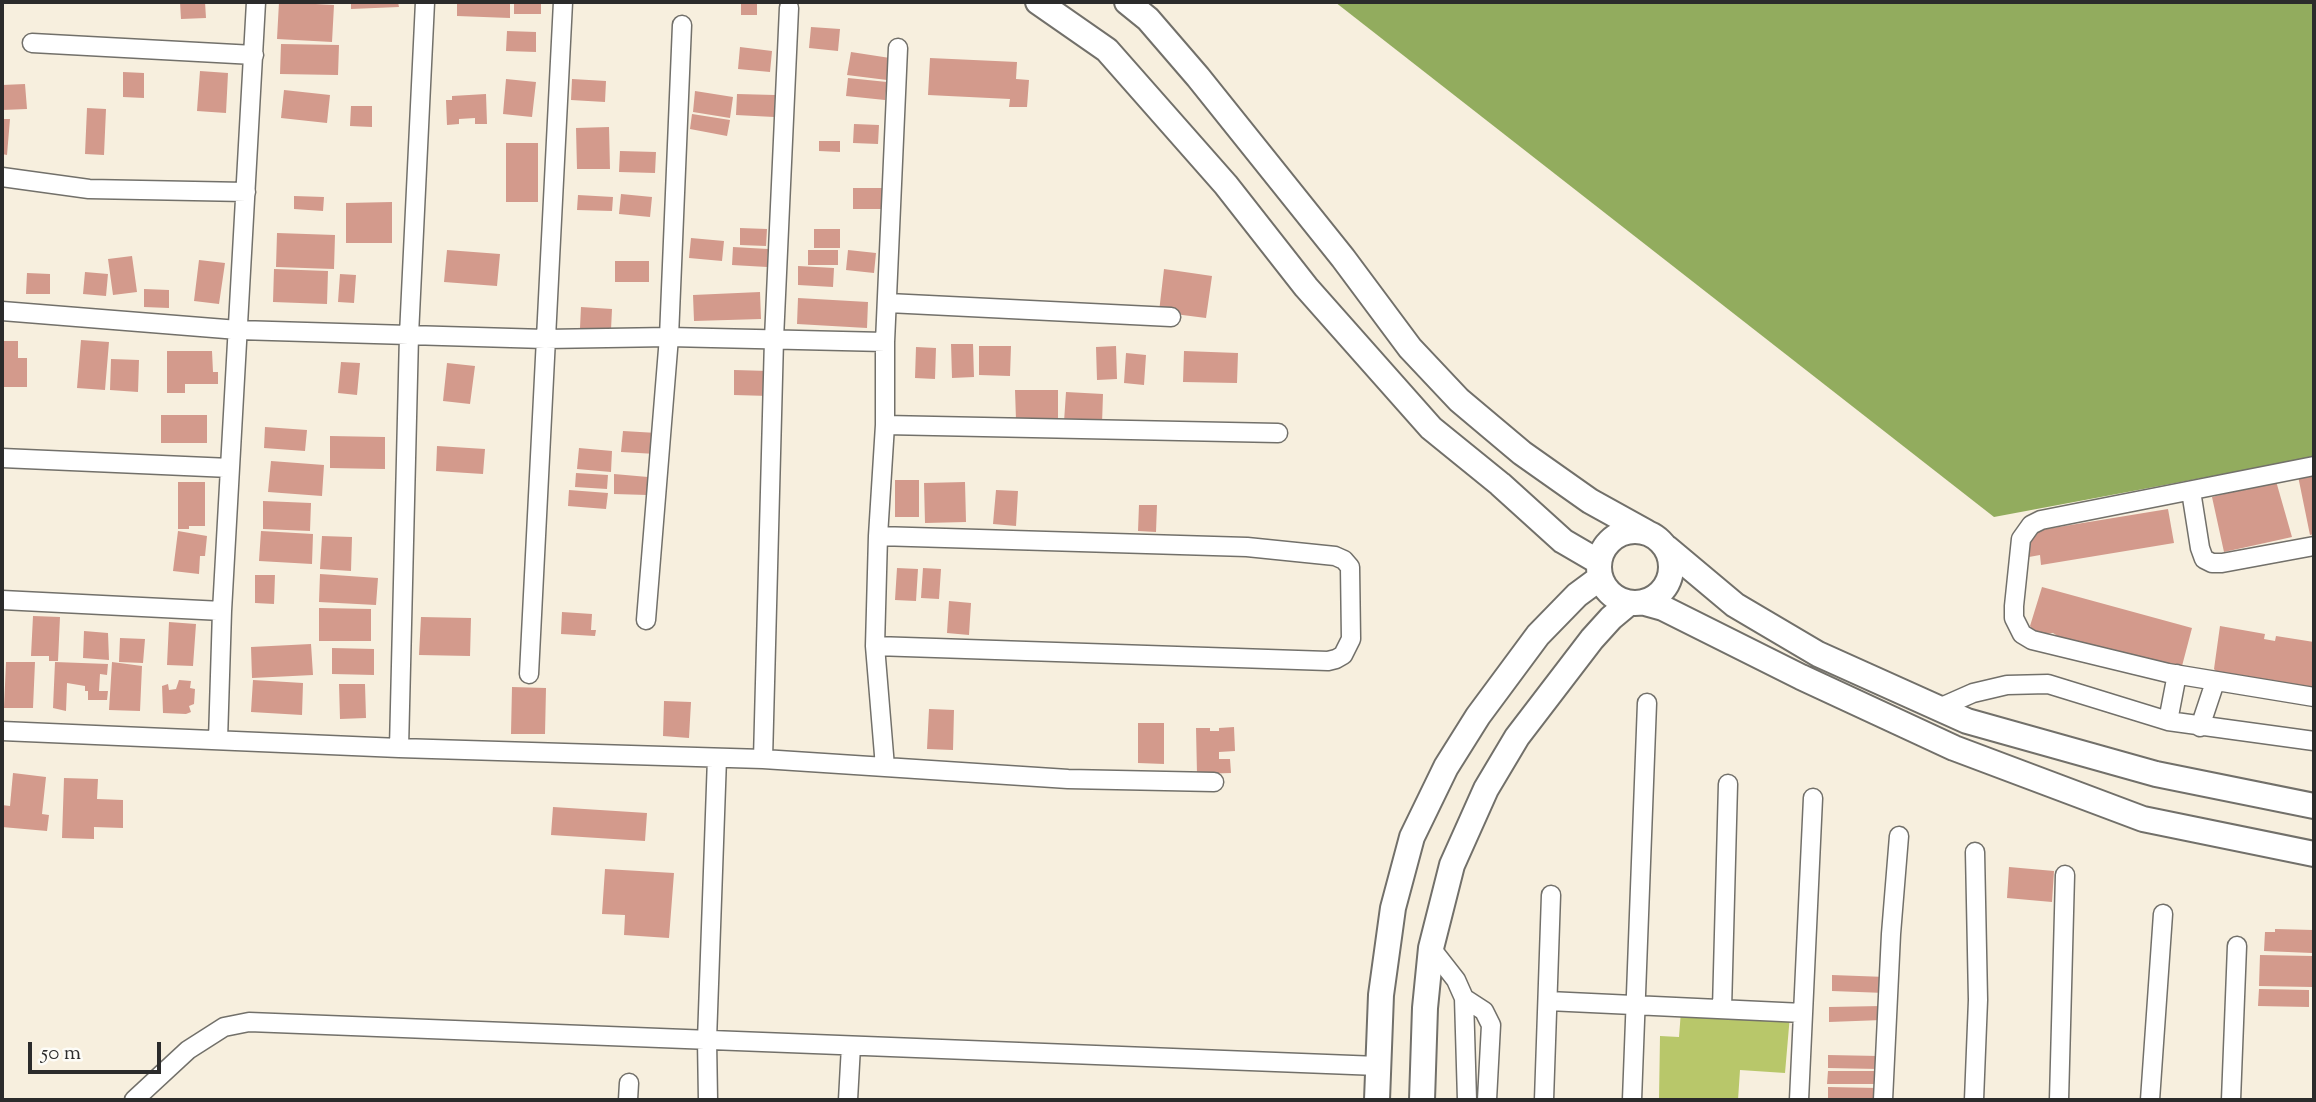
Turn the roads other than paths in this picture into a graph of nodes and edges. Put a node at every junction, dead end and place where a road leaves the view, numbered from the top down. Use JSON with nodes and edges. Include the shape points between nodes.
{"nodes":[{"id":1,"x":256,"y":2,"type":"edge"},
{"id":2,"x":425,"y":2,"type":"edge"},
{"id":3,"x":562,"y":2,"type":"edge"},
{"id":4,"x":1038,"y":2,"type":"edge"},
{"id":5,"x":1127,"y":2,"type":"edge"},
{"id":6,"x":789,"y":8,"type":"dead end"},
{"id":7,"x":682,"y":25,"type":"dead end"},
{"id":8,"x":32,"y":43,"type":"dead end"},
{"id":9,"x":898,"y":48,"type":"dead end"},
{"id":10,"x":254,"y":55,"type":"junction"},
{"id":11,"x":2,"y":177,"type":"edge"},
{"id":12,"x":246,"y":192,"type":"junction"},
{"id":13,"x":888,"y":303,"type":"junction"},
{"id":14,"x":2,"y":311,"type":"edge"},
{"id":15,"x":1171,"y":317,"type":"dead end"},
{"id":16,"x":238,"y":330,"type":"junction"},
{"id":17,"x":409,"y":335,"type":"junction"},
{"id":18,"x":668,"y":337,"type":"junction"},
{"id":19,"x":545,"y":339,"type":"junction"},
{"id":20,"x":774,"y":339,"type":"junction"},
{"id":21,"x":885,"y":342,"type":"junction"},
{"id":22,"x":885,"y":425,"type":"junction"},
{"id":23,"x":1278,"y":433,"type":"dead end"},
{"id":24,"x":2,"y":458,"type":"edge"},
{"id":25,"x":2314,"y":466,"type":"edge"},
{"id":26,"x":230,"y":468,"type":"junction"},
{"id":27,"x":2191,"y":491,"type":"junction"},
{"id":28,"x":1646,"y":532,"type":"junction"},
{"id":29,"x":878,"y":536,"type":"junction"},
{"id":30,"x":2314,"y":547,"type":"edge"},
{"id":31,"x":1667,"y":548,"type":"junction"},
{"id":32,"x":1600,"y":570,"type":"junction"},
{"id":33,"x":2,"y":600,"type":"edge"},
{"id":34,"x":1637,"y":603,"type":"junction"},
{"id":35,"x":222,"y":611,"type":"junction"},
{"id":36,"x":646,"y":620,"type":"dead end"},
{"id":37,"x":875,"y":646,"type":"junction"},
{"id":38,"x":529,"y":674,"type":"dead end"},
{"id":39,"x":2177,"y":674,"type":"junction"},
{"id":40,"x":2215,"y":682,"type":"junction"},
{"id":41,"x":2314,"y":697,"type":"edge"},
{"id":42,"x":1647,"y":703,"type":"dead end"},
{"id":43,"x":1939,"y":708,"type":"junction"},
{"id":44,"x":2168,"y":721,"type":"junction"},
{"id":45,"x":2200,"y":727,"type":"junction"},
{"id":46,"x":2,"y":731,"type":"edge"},
{"id":47,"x":218,"y":740,"type":"junction"},
{"id":48,"x":2314,"y":741,"type":"edge"},
{"id":49,"x":399,"y":748,"type":"junction"},
{"id":50,"x":717,"y":758,"type":"junction"},
{"id":51,"x":763,"y":759,"type":"junction"},
{"id":52,"x":885,"y":767,"type":"junction"},
{"id":53,"x":1214,"y":782,"type":"dead end"},
{"id":54,"x":1728,"y":784,"type":"dead end"},
{"id":55,"x":1813,"y":798,"type":"dead end"},
{"id":56,"x":2314,"y":806,"type":"edge"},
{"id":57,"x":1899,"y":836,"type":"dead end"},
{"id":58,"x":1975,"y":852,"type":"dead end"},
{"id":59,"x":2314,"y":854,"type":"edge"},
{"id":60,"x":2065,"y":875,"type":"dead end"},
{"id":61,"x":1551,"y":895,"type":"dead end"},
{"id":62,"x":2164,"y":914,"type":"dead end"},
{"id":63,"x":2236,"y":946,"type":"dead end"},
{"id":64,"x":1431,"y":948,"type":"junction"},
{"id":65,"x":1464,"y":998,"type":"junction"},
{"id":66,"x":1548,"y":1001,"type":"junction"},
{"id":67,"x":1635,"y":1005,"type":"junction"},
{"id":68,"x":1722,"y":1009,"type":"junction"},
{"id":69,"x":1803,"y":1013,"type":"junction"},
{"id":70,"x":708,"y":1040,"type":"junction"},
{"id":71,"x":851,"y":1046,"type":"junction"},
{"id":72,"x":1378,"y":1066,"type":"junction"},
{"id":73,"x":134,"y":1100,"type":"edge"},
{"id":74,"x":708,"y":1100,"type":"edge"},
{"id":75,"x":848,"y":1100,"type":"edge"},
{"id":76,"x":1377,"y":1100,"type":"edge"},
{"id":77,"x":1422,"y":1100,"type":"edge"},
{"id":78,"x":1466,"y":1100,"type":"edge"},
{"id":79,"x":1487,"y":1100,"type":"edge"},
{"id":80,"x":1544,"y":1100,"type":"edge"},
{"id":81,"x":1632,"y":1100,"type":"edge"},
{"id":82,"x":1799,"y":1100,"type":"edge"},
{"id":83,"x":1883,"y":1100,"type":"edge"},
{"id":84,"x":1975,"y":1100,"type":"edge"},
{"id":85,"x":2059,"y":1100,"type":"edge"},
{"id":86,"x":2150,"y":1100,"type":"edge"},
{"id":87,"x":2231,"y":1100,"type":"edge"}],
"edges":[{"from":1,"to":10,"type":"street"},
{"from":2,"to":17,"type":"street"},
{"from":3,"to":19,"type":"street"},
{"from":4,"to":32,"type":"street","via":[[1107,50],[1431,428]]},
{"from":5,"to":28,"type":"street","via":[[1148,19],[1198,77],[1410,348],[1459,400],[1522,453]]},
{"from":6,"to":20,"type":"street"},
{"from":7,"to":18,"type":"street"},
{"from":8,"to":10,"type":"street"},
{"from":9,"to":13,"type":"street"},
{"from":10,"to":12,"type":"street"},
{"from":11,"to":12,"type":"street","via":[[89,189]]},
{"from":12,"to":16,"type":"street"},
{"from":13,"to":15,"type":"street"},
{"from":13,"to":21,"type":"street"},
{"from":14,"to":16,"type":"street"},
{"from":16,"to":17,"type":"street"},
{"from":16,"to":26,"type":"street"},
{"from":17,"to":19,"type":"street"},
{"from":17,"to":49,"type":"street"},
{"from":18,"to":19,"type":"street"},
{"from":18,"to":20,"type":"street"},
{"from":18,"to":36,"type":"street"},
{"from":19,"to":38,"type":"street"},
{"from":20,"to":21,"type":"street"},
{"from":20,"to":51,"type":"street"},
{"from":21,"to":22,"type":"street"},
{"from":22,"to":23,"type":"street"},
{"from":22,"to":29,"type":"street"},
{"from":24,"to":26,"type":"street"},
{"from":25,"to":27,"type":"street"},
{"from":26,"to":35,"type":"street"},
{"from":27,"to":30,"type":"street","via":[[2200,548],[2212,563]]},
{"from":27,"to":39,"type":"street","via":[[2031,525],[2021,539],[2014,606],[2022,634],[2032,640]]},
{"from":28,"to":31,"type":"street"},
{"from":28,"to":32,"type":"street","via":[[1618,535],[1605,546]]},
{"from":29,"to":37,"type":"street"},
{"from":29,"to":37,"type":"street","via":[[1247,547],[1335,555],[1349,567],[1351,639],[1343,655],[1328,660]]},
{"from":31,"to":34,"type":"street","via":[[1672,562],[1670,581],[1660,595]]},
{"from":31,"to":43,"type":"street","via":[[1735,605],[1782,633]]},
{"from":32,"to":34,"type":"street","via":[[1609,592],[1619,600]]},
{"from":32,"to":72,"type":"street","via":[[1538,635],[1478,716],[1446,767],[1412,837],[1393,908],[1381,995]]},
{"from":33,"to":35,"type":"street"},
{"from":34,"to":59,"type":"street","via":[[1663,608],[1954,748],[2118,810]]},
{"from":34,"to":64,"type":"street","via":[[1611,618],[1592,639],[1517,737],[1486,789],[1452,865]]},
{"from":35,"to":47,"type":"street"},
{"from":37,"to":52,"type":"street"},
{"from":39,"to":40,"type":"street"},
{"from":39,"to":44,"type":"street"},
{"from":40,"to":41,"type":"street"},
{"from":40,"to":45,"type":"street"},
{"from":42,"to":67,"type":"street"},
{"from":43,"to":44,"type":"street","via":[[2007,685],[2048,684]]},
{"from":43,"to":56,"type":"street","via":[[1967,721],[2157,774]]},
{"from":44,"to":45,"type":"street"},
{"from":45,"to":48,"type":"street"},
{"from":46,"to":47,"type":"street"},
{"from":47,"to":49,"type":"street"},
{"from":49,"to":50,"type":"street"},
{"from":50,"to":51,"type":"street"},
{"from":50,"to":70,"type":"street"},
{"from":51,"to":52,"type":"street"},
{"from":52,"to":53,"type":"street","via":[[1068,779]]},
{"from":54,"to":68,"type":"street"},
{"from":55,"to":69,"type":"street"},
{"from":57,"to":83,"type":"street"},
{"from":58,"to":84,"type":"street"},
{"from":60,"to":85,"type":"street"},
{"from":61,"to":66,"type":"street"},
{"from":62,"to":86,"type":"street"},
{"from":63,"to":87,"type":"street"},
{"from":64,"to":65,"type":"street","via":[[1457,980]]},
{"from":64,"to":77,"type":"street"},
{"from":65,"to":78,"type":"street"},
{"from":65,"to":79,"type":"street","via":[[1484,1011],[1491,1025]]},
{"from":66,"to":67,"type":"street"},
{"from":66,"to":80,"type":"street"},
{"from":67,"to":68,"type":"street"},
{"from":67,"to":81,"type":"street"},
{"from":68,"to":69,"type":"street"},
{"from":69,"to":82,"type":"street"},
{"from":70,"to":71,"type":"street"},
{"from":70,"to":73,"type":"street","via":[[249,1023],[224,1027],[188,1049]]},
{"from":70,"to":74,"type":"street"},
{"from":71,"to":72,"type":"street"},
{"from":71,"to":75,"type":"street"},
{"from":72,"to":76,"type":"street"}]}
